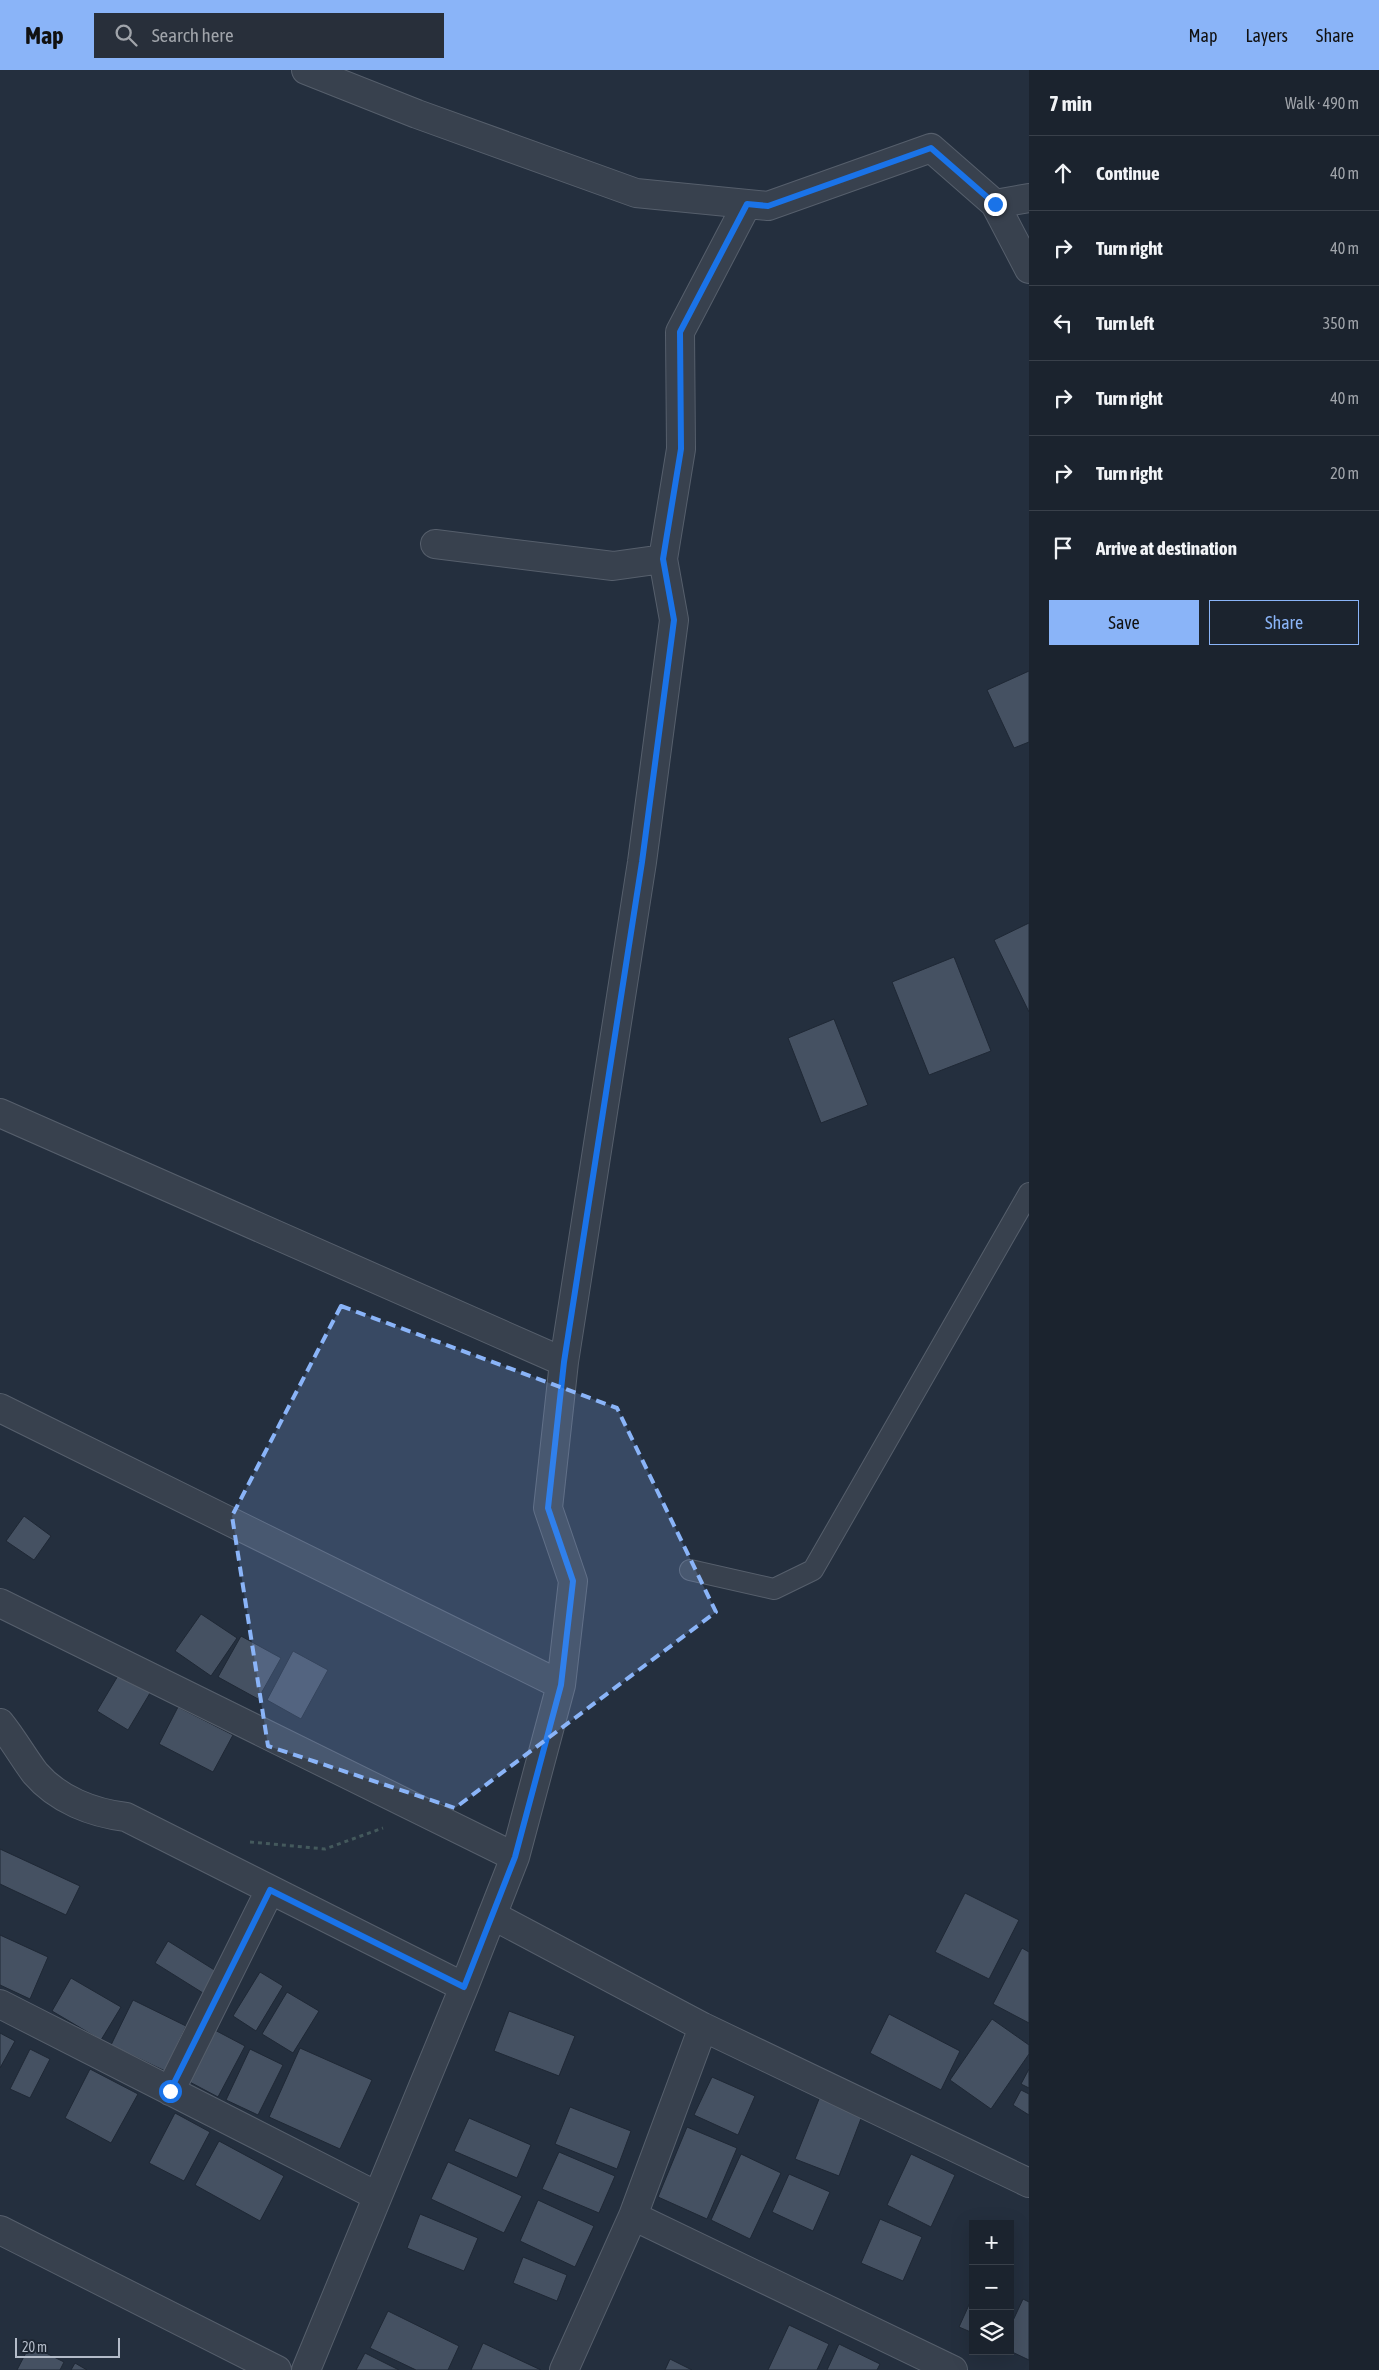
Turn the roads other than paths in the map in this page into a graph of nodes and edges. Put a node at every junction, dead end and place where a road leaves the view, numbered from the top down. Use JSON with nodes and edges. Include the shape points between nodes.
{"nodes":[{"id":1,"x":306,"y":70,"type":"edge"},
{"id":2,"x":1029,"y":198,"type":"edge"},
{"id":3,"x":747,"y":204,"type":"junction"},
{"id":4,"x":995,"y":204,"type":"junction"},
{"id":5,"x":1029,"y":269,"type":"edge"},
{"id":6,"x":435,"y":544,"type":"dead end"},
{"id":7,"x":663,"y":559,"type":"junction"},
{"id":8,"x":0,"y":1113,"type":"edge"},
{"id":9,"x":1029,"y":1193,"type":"edge"},
{"id":10,"x":564,"y":1362,"type":"junction"},
{"id":11,"x":0,"y":1408,"type":"edge"},
{"id":12,"x":690,"y":1570,"type":"dead end"},
{"id":13,"x":0,"y":1603,"type":"edge"},
{"id":14,"x":561,"y":1685,"type":"junction"},
{"id":15,"x":0,"y":1723,"type":"edge"},
{"id":16,"x":515,"y":1857,"type":"junction"},
{"id":17,"x":270,"y":1890,"type":"junction"},
{"id":18,"x":492,"y":1915,"type":"junction"},
{"id":19,"x":464,"y":1987,"type":"junction"},
{"id":20,"x":0,"y":2004,"type":"edge"},
{"id":21,"x":703,"y":2027,"type":"junction"},
{"id":22,"x":170,"y":2091,"type":"junction"},
{"id":23,"x":1029,"y":2183,"type":"edge"},
{"id":24,"x":377,"y":2196,"type":"junction"},
{"id":25,"x":633,"y":2216,"type":"junction"},
{"id":26,"x":0,"y":2230,"type":"edge"},
{"id":27,"x":277,"y":2370,"type":"edge"},
{"id":28,"x":306,"y":2370,"type":"edge"},
{"id":29,"x":564,"y":2370,"type":"edge"},
{"id":30,"x":953,"y":2370,"type":"edge"}],
"edges":[{"from":1,"to":3,"type":"street","via":[[636,193]]},
{"from":2,"to":4,"type":"street"},
{"from":3,"to":4,"type":"street","via":[[768,206],[931,148]]},
{"from":3,"to":7,"type":"street","via":[[680,332],[681,449]]},
{"from":4,"to":5,"type":"street"},
{"from":6,"to":7,"type":"street","via":[[612,566]]},
{"from":7,"to":10,"type":"street","via":[[674,620],[642,862]]},
{"from":8,"to":10,"type":"street"},
{"from":9,"to":12,"type":"lane","via":[[813,1570],[774,1589]]},
{"from":10,"to":14,"type":"street","via":[[548,1508],[573,1581]]},
{"from":11,"to":14,"type":"street"},
{"from":13,"to":16,"type":"street"},
{"from":14,"to":16,"type":"street"},
{"from":15,"to":17,"type":"street","via":[[36,1774],[71,1802],[103,1814],[126,1817]]},
{"from":16,"to":18,"type":"street"},
{"from":17,"to":19,"type":"street"},
{"from":17,"to":22,"type":"street"},
{"from":18,"to":19,"type":"street"},
{"from":18,"to":21,"type":"street"},
{"from":19,"to":24,"type":"street"},
{"from":20,"to":22,"type":"street"},
{"from":21,"to":23,"type":"street"},
{"from":21,"to":25,"type":"street"},
{"from":22,"to":24,"type":"street"},
{"from":24,"to":28,"type":"street"},
{"from":25,"to":29,"type":"street"},
{"from":25,"to":30,"type":"street"},
{"from":26,"to":27,"type":"street"}]}
